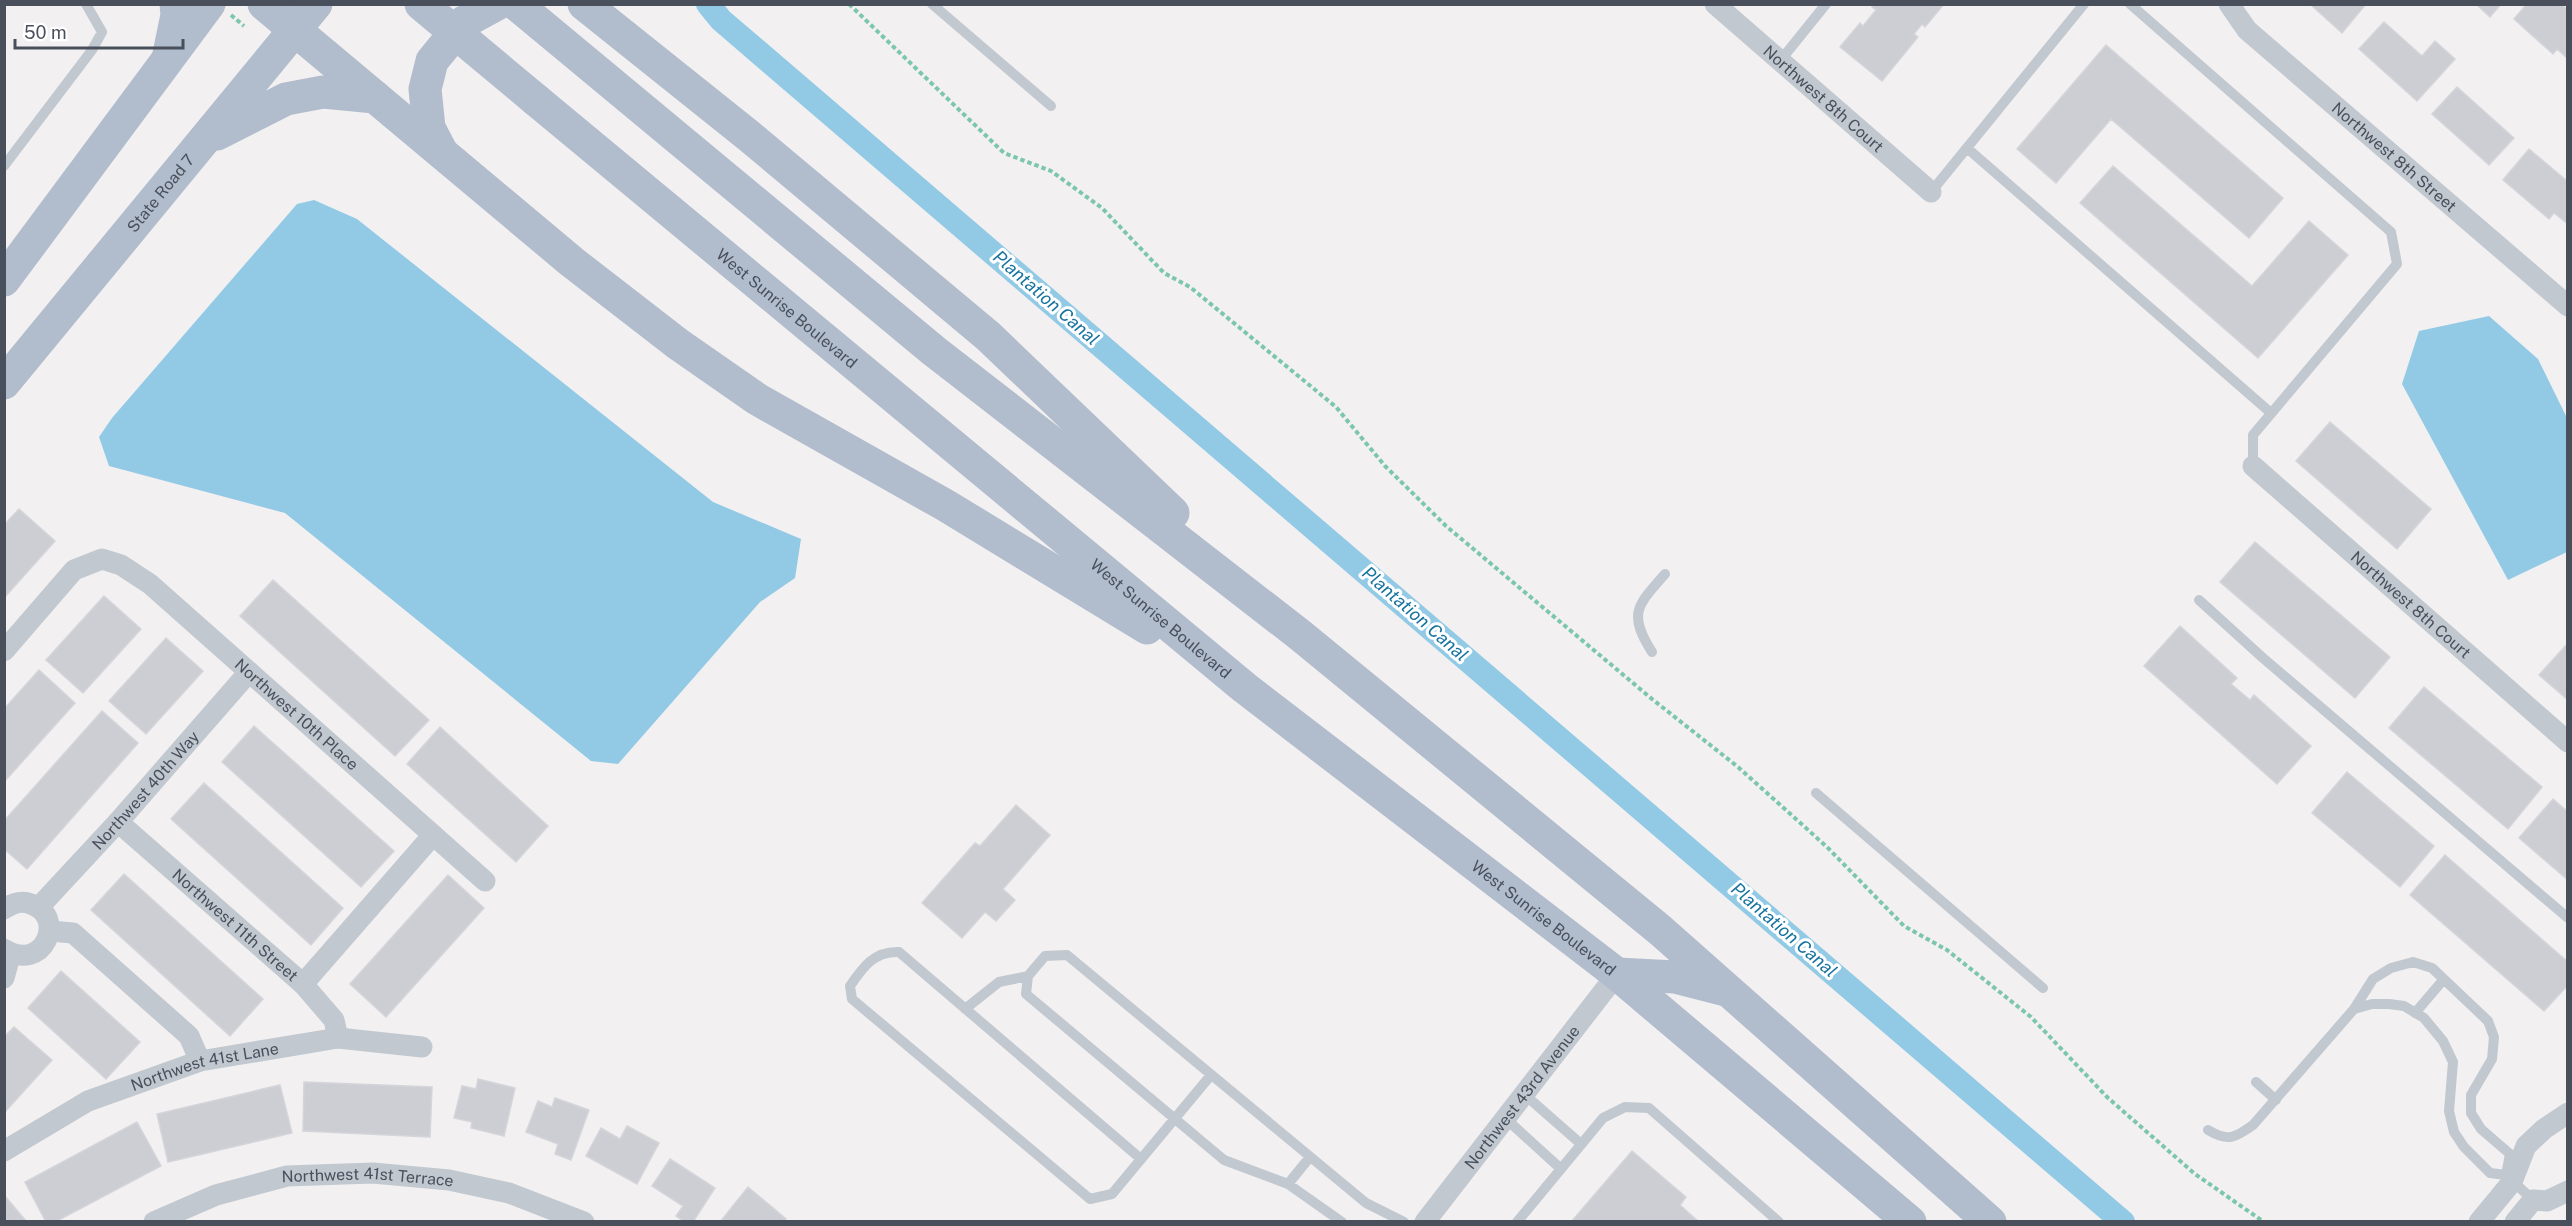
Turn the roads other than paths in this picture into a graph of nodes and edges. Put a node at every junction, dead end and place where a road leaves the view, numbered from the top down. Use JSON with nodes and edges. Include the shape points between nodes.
{"nodes":[{"id":1,"x":86,"y":4,"type":"edge"},
{"id":2,"x":176,"y":4,"type":"edge"},
{"id":3,"x":208,"y":4,"type":"edge"},
{"id":4,"x":264,"y":4,"type":"edge"},
{"id":5,"x":316,"y":4,"type":"edge"},
{"id":6,"x":421,"y":4,"type":"edge"},
{"id":7,"x":497,"y":4,"type":"edge"},
{"id":8,"x":516,"y":4,"type":"edge"},
{"id":9,"x":932,"y":4,"type":"edge"},
{"id":10,"x":1715,"y":4,"type":"edge"},
{"id":11,"x":1826,"y":4,"type":"edge"},
{"id":12,"x":2084,"y":4,"type":"edge"},
{"id":13,"x":2130,"y":4,"type":"edge"},
{"id":14,"x":2229,"y":4,"type":"edge"},
{"id":15,"x":582,"y":7,"type":"edge"},
{"id":16,"x":295,"y":30,"type":"junction"},
{"id":17,"x":1780,"y":61,"type":"junction"},
{"id":18,"x":167,"y":62,"type":"junction"},
{"id":19,"x":375,"y":97,"type":"junction"},
{"id":20,"x":1051,"y":106,"type":"dead end"},
{"id":21,"x":207,"y":139,"type":"junction"},
{"id":22,"x":1967,"y":148,"type":"junction"},
{"id":23,"x":441,"y":152,"type":"junction"},
{"id":24,"x":4,"y":166,"type":"edge"},
{"id":25,"x":1931,"y":192,"type":"joint"},
{"id":26,"x":4,"y":280,"type":"edge"},
{"id":27,"x":2568,"y":306,"type":"edge"},
{"id":28,"x":4,"y":383,"type":"edge"},
{"id":29,"x":2271,"y":413,"type":"junction"},
{"id":30,"x":2253,"y":466,"type":"joint"},
{"id":31,"x":1665,"y":574,"type":"dead end"},
{"id":32,"x":2199,"y":600,"type":"dead end"},
{"id":33,"x":1300,"y":635,"type":"junction"},
{"id":34,"x":4,"y":651,"type":"edge"},
{"id":35,"x":1652,"y":652,"type":"dead end"},
{"id":36,"x":249,"y":672,"type":"junction"},
{"id":37,"x":1245,"y":688,"type":"junction"},
{"id":38,"x":2568,"y":742,"type":"edge"},
{"id":39,"x":1816,"y":793,"type":"dead end"},
{"id":40,"x":118,"y":822,"type":"junction"},
{"id":41,"x":433,"y":835,"type":"junction"},
{"id":42,"x":485,"y":881,"type":"dead end"},
{"id":43,"x":17,"y":903,"type":"edge"},
{"id":44,"x":2568,"y":918,"type":"edge"},
{"id":45,"x":50,"y":931,"type":"junction"},
{"id":46,"x":8,"y":951,"type":"edge"},
{"id":47,"x":1617,"y":974,"type":"junction"},
{"id":48,"x":1028,"y":976,"type":"junction"},
{"id":49,"x":4,"y":978,"type":"edge"},
{"id":50,"x":2444,"y":979,"type":"junction"},
{"id":51,"x":303,"y":984,"type":"junction"},
{"id":52,"x":2043,"y":988,"type":"dead end"},
{"id":53,"x":1729,"y":991,"type":"junction"},
{"id":54,"x":965,"y":1009,"type":"junction"},
{"id":55,"x":2354,"y":1009,"type":"junction"},
{"id":56,"x":2415,"y":1013,"type":"junction"},
{"id":57,"x":338,"y":1038,"type":"junction"},
{"id":58,"x":422,"y":1047,"type":"dead end"},
{"id":59,"x":200,"y":1060,"type":"junction"},
{"id":60,"x":1211,"y":1075,"type":"junction"},
{"id":61,"x":2256,"y":1082,"type":"dead end"},
{"id":62,"x":1524,"y":1094,"type":"junction"},
{"id":63,"x":2276,"y":1100,"type":"junction"},
{"id":64,"x":2567,"y":1114,"type":"edge"},
{"id":65,"x":1174,"y":1118,"type":"junction"},
{"id":66,"x":1505,"y":1118,"type":"junction"},
{"id":67,"x":2208,"y":1130,"type":"dead end"},
{"id":68,"x":1581,"y":1144,"type":"junction"},
{"id":69,"x":4,"y":1152,"type":"edge"},
{"id":70,"x":1310,"y":1157,"type":"junction"},
{"id":71,"x":1141,"y":1159,"type":"junction"},
{"id":72,"x":1561,"y":1169,"type":"junction"},
{"id":73,"x":2509,"y":1179,"type":"junction"},
{"id":74,"x":1288,"y":1184,"type":"junction"},
{"id":75,"x":2568,"y":1191,"type":"edge"},
{"id":76,"x":2533,"y":1200,"type":"junction"},
{"id":77,"x":154,"y":1221,"type":"edge"},
{"id":78,"x":583,"y":1221,"type":"edge"},
{"id":79,"x":1342,"y":1221,"type":"edge"},
{"id":80,"x":1404,"y":1221,"type":"edge"},
{"id":81,"x":1425,"y":1221,"type":"edge"},
{"id":82,"x":1517,"y":1221,"type":"edge"},
{"id":83,"x":1779,"y":1221,"type":"edge"},
{"id":84,"x":1910,"y":1221,"type":"edge"},
{"id":85,"x":1990,"y":1221,"type":"edge"},
{"id":86,"x":2479,"y":1221,"type":"edge"},
{"id":87,"x":2516,"y":1221,"type":"edge"}],
"edges":[{"from":1,"to":24,"type":"lane","via":[[102,32]]},
{"from":2,"to":18,"type":"main road"},
{"from":3,"to":18,"type":"main road"},
{"from":4,"to":16,"type":"main road"},
{"from":5,"to":16,"type":"main road","name":"State Road 7"},
{"from":6,"to":37,"type":"main road","name":"West Sunrise Boulevard","bridge":true},
{"from":7,"to":23,"type":"main road","via":[[464,22],[432,61],[425,89],[429,128]]},
{"from":8,"to":33,"type":"main road","via":[[934,351]]},
{"from":9,"to":20,"type":"lane"},
{"from":10,"to":17,"type":"street","name":"Northwest 8th Court"},
{"from":11,"to":17,"type":"lane"},
{"from":12,"to":22,"type":"lane"},
{"from":13,"to":29,"type":"lane","via":[[2391,232],[2397,264]]},
{"from":14,"to":27,"type":"street","name":"Northwest 8th Street","via":[[2247,30]]},
{"from":15,"to":33,"type":"main road","via":[[749,136],[988,336]]},
{"from":16,"to":19,"type":"main road"},
{"from":16,"to":21,"type":"main road","name":"State Road 7"},
{"from":17,"to":25,"type":"street","name":"Northwest 8th Court"},
{"from":18,"to":26,"type":"main road"},
{"from":19,"to":21,"type":"main road","via":[[323,93],[286,99]]},
{"from":19,"to":23,"type":"main road"},
{"from":21,"to":28,"type":"main road","name":"State Road 7"},
{"from":22,"to":25,"type":"lane"},
{"from":22,"to":29,"type":"lane"},
{"from":23,"to":37,"type":"main road","via":[[572,262],[757,399],[945,505]]},
{"from":29,"to":30,"type":"lane","via":[[2253,435]]},
{"from":30,"to":38,"type":"street","name":"Northwest 8th Court"},
{"from":31,"to":35,"type":"lane","via":[[1642,601],[1636,618]]},
{"from":32,"to":44,"type":"lane"},
{"from":33,"to":53,"type":"main road","via":[[1651,922]]},
{"from":34,"to":36,"type":"street","name":"Northwest 10th Place","via":[[75,570],[102,559],[121,565],[150,584]]},
{"from":36,"to":40,"type":"street","name":"Northwest 40th Way"},
{"from":36,"to":41,"type":"street","name":"Northwest 10th Place"},
{"from":37,"to":47,"type":"main road","name":"West Sunrise Boulevard"},
{"from":39,"to":52,"type":"lane"},
{"from":40,"to":43,"type":"street","name":"Northwest 40th Way"},
{"from":40,"to":51,"type":"street","name":"Northwest 11th Street"},
{"from":41,"to":42,"type":"street","name":"Northwest 10th Place"},
{"from":41,"to":51,"type":"street"},
{"from":43,"to":45,"type":"street","via":[[49,922]]},
{"from":45,"to":46,"type":"street","via":[[36,952],[20,956]]},
{"from":45,"to":59,"type":"street","via":[[73,933],[189,1036]]},
{"from":46,"to":49,"type":"street"},
{"from":47,"to":53,"type":"main road","via":[[1675,977]]},
{"from":47,"to":62,"type":"street","name":"Northwest 43rd Avenue"},
{"from":47,"to":84,"type":"main road","name":"West Sunrise Boulevard"},
{"from":48,"to":54,"type":"lane","via":[[999,982]]},
{"from":48,"to":60,"type":"lane","via":[[1046,956],[1067,956]]},
{"from":48,"to":65,"type":"lane","via":[[1026,994]]},
{"from":50,"to":55,"type":"lane","via":[[2432,968],[2413,962],[2391,968],[2373,979]]},
{"from":50,"to":56,"type":"lane"},
{"from":50,"to":73,"type":"lane","via":[[2488,1021],[2494,1037],[2492,1059],[2471,1095],[2471,1113],[2481,1129],[2510,1154]]},
{"from":51,"to":57,"type":"street","name":"Northwest 11th Street","via":[[334,1020]]},
{"from":53,"to":85,"type":"main road"},
{"from":54,"to":71,"type":"lane"},
{"from":54,"to":71,"type":"lane","via":[[899,952],[886,952],[867,962],[850,986],[852,999],[1090,1199],[1112,1194]]},
{"from":55,"to":56,"type":"lane","via":[[2389,1004],[2404,1006]]},
{"from":55,"to":63,"type":"lane"},
{"from":56,"to":73,"type":"lane","via":[[2443,1041],[2453,1062],[2449,1111],[2454,1132],[2490,1173]]},
{"from":57,"to":58,"type":"street","name":"Northwest 41st Lane"},
{"from":57,"to":59,"type":"street","name":"Northwest 41st Lane"},
{"from":59,"to":69,"type":"street","name":"Northwest 41st Lane","via":[[88,1101]]},
{"from":60,"to":65,"type":"lane"},
{"from":60,"to":70,"type":"lane"},
{"from":61,"to":63,"type":"lane"},
{"from":62,"to":66,"type":"street","name":"Northwest 43rd Avenue"},
{"from":62,"to":68,"type":"lane"},
{"from":63,"to":67,"type":"lane","via":[[2237,1137],[2221,1137]]},
{"from":64,"to":73,"type":"street","via":[[2526,1146]]},
{"from":65,"to":71,"type":"lane"},
{"from":65,"to":74,"type":"lane","via":[[1224,1160]]},
{"from":66,"to":72,"type":"lane"},
{"from":66,"to":81,"type":"street","name":"Northwest 43rd Avenue"},
{"from":68,"to":72,"type":"lane"},
{"from":68,"to":83,"type":"lane","via":[[1603,1118],[1625,1107],[1649,1108]]},
{"from":70,"to":74,"type":"lane"},
{"from":70,"to":80,"type":"lane","via":[[1366,1203]]},
{"from":72,"to":82,"type":"lane"},
{"from":73,"to":76,"type":"lane"},
{"from":73,"to":86,"type":"street"},
{"from":74,"to":79,"type":"lane"},
{"from":75,"to":76,"type":"street","via":[[2547,1201]]},
{"from":76,"to":87,"type":"street"},
{"from":77,"to":78,"type":"street","name":"Northwest 41st Terrace","via":[[216,1195],[286,1176],[373,1173],[449,1180],[509,1193]]}]}
